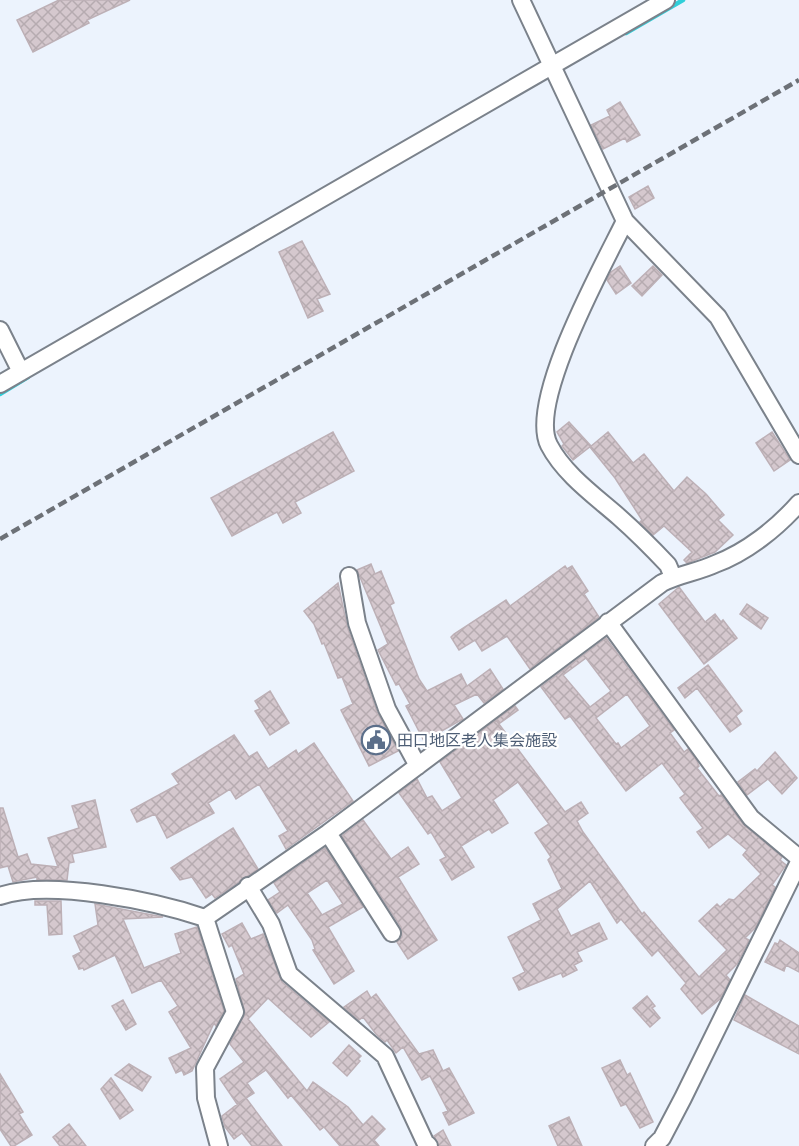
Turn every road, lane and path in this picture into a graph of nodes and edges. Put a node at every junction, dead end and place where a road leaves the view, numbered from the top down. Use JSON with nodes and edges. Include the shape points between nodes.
{"nodes":[{"id":1,"x":521,"y":0,"type":"edge"},
{"id":2,"x":666,"y":0,"type":"edge"},
{"id":3,"x":552,"y":65,"type":"junction"},
{"id":4,"x":625,"y":221,"type":"junction"},
{"id":5,"x":0,"y":330,"type":"edge"},
{"id":6,"x":21,"y":372,"type":"junction"},
{"id":7,"x":0,"y":384,"type":"edge"},
{"id":8,"x":799,"y":455,"type":"edge"},
{"id":9,"x":799,"y":503,"type":"edge"},
{"id":10,"x":348,"y":576,"type":"dead end"},
{"id":11,"x":674,"y":577,"type":"junction"},
{"id":12,"x":609,"y":622,"type":"junction"},
{"id":13,"x":418,"y":766,"type":"junction"},
{"id":14,"x":328,"y":833,"type":"junction"},
{"id":15,"x":799,"y":860,"type":"edge"},
{"id":16,"x":248,"y":886,"type":"junction"},
{"id":17,"x":0,"y":896,"type":"edge"},
{"id":18,"x":205,"y":918,"type":"junction"},
{"id":19,"x":392,"y":933,"type":"dead end"},
{"id":20,"x":219,"y":1146,"type":"edge"},
{"id":21,"x":429,"y":1146,"type":"edge"},
{"id":22,"x":654,"y":1146,"type":"edge"}],
"edges":[{"from":1,"to":3,"type":"street"},
{"from":2,"to":3,"type":"street"},
{"from":3,"to":4,"type":"street"},
{"from":3,"to":6,"type":"street"},
{"from":4,"to":8,"type":"street","via":[[718,316]]},
{"from":4,"to":11,"type":"street","via":[[564,349],[554,378],[545,430],[554,453],[574,476],[668,565]]},
{"from":5,"to":6,"type":"street"},
{"from":6,"to":7,"type":"street"},
{"from":9,"to":11,"type":"street","via":[[742,551]]},
{"from":10,"to":13,"type":"street","via":[[357,623],[387,709]]},
{"from":11,"to":12,"type":"street"},
{"from":12,"to":13,"type":"street"},
{"from":12,"to":15,"type":"street","via":[[751,818]]},
{"from":13,"to":14,"type":"street"},
{"from":14,"to":16,"type":"street"},
{"from":14,"to":19,"type":"street"},
{"from":15,"to":22,"type":"street","via":[[693,1080]]},
{"from":16,"to":18,"type":"street"},
{"from":16,"to":21,"type":"street","via":[[271,924],[289,974],[385,1056]]},
{"from":17,"to":18,"type":"street","via":[[18,890],[78,891]]},
{"from":18,"to":20,"type":"street","via":[[235,1012],[205,1068],[206,1098]]}]}
